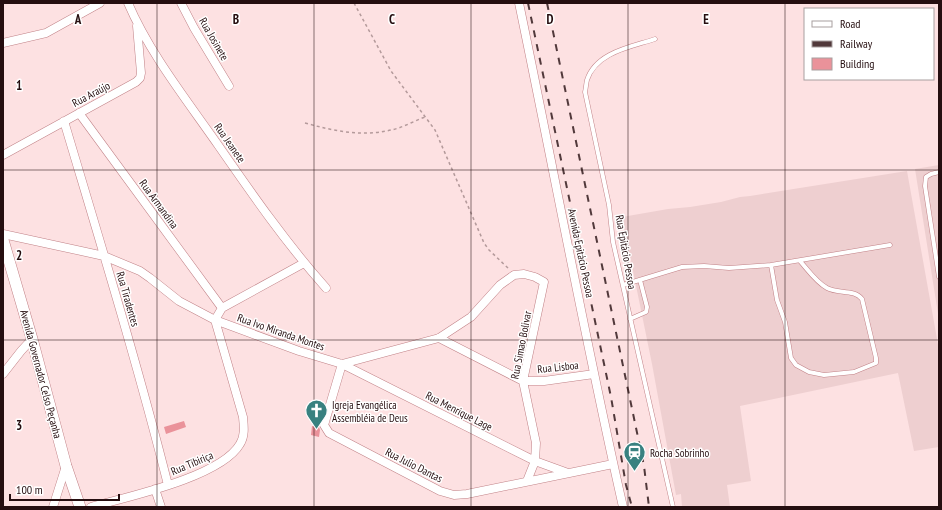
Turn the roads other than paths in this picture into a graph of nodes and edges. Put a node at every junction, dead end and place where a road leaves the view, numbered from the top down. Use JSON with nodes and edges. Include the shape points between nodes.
{"nodes":[{"id":1,"x":100,"y":3,"type":"edge"},
{"id":2,"x":128,"y":3,"type":"edge"},
{"id":3,"x":181,"y":3,"type":"edge"},
{"id":4,"x":519,"y":3,"type":"edge"},
{"id":5,"x":137,"y":23,"type":"junction"},
{"id":6,"x":655,"y":39,"type":"dead end"},
{"id":7,"x":3,"y":43,"type":"edge"},
{"id":8,"x":229,"y":86,"type":"dead end"},
{"id":9,"x":79,"y":113,"type":"junction"},
{"id":10,"x":64,"y":121,"type":"junction"},
{"id":11,"x":3,"y":155,"type":"edge"},
{"id":12,"x":939,"y":172,"type":"edge"},
{"id":13,"x":3,"y":234,"type":"edge"},
{"id":14,"x":3,"y":240,"type":"edge"},
{"id":15,"x":890,"y":245,"type":"dead end"},
{"id":16,"x":104,"y":256,"type":"junction"},
{"id":17,"x":800,"y":261,"type":"junction"},
{"id":18,"x":304,"y":263,"type":"junction"},
{"id":19,"x":771,"y":265,"type":"junction"},
{"id":20,"x":939,"y":277,"type":"edge"},
{"id":21,"x":640,"y":280,"type":"junction"},
{"id":22,"x":623,"y":285,"type":"junction"},
{"id":23,"x":326,"y":288,"type":"dead end"},
{"id":24,"x":222,"y":308,"type":"junction"},
{"id":25,"x":630,"y":319,"type":"junction"},
{"id":26,"x":215,"y":320,"type":"junction"},
{"id":27,"x":439,"y":338,"type":"junction"},
{"id":28,"x":32,"y":339,"type":"junction"},
{"id":29,"x":342,"y":364,"type":"junction"},
{"id":30,"x":3,"y":374,"type":"edge"},
{"id":31,"x":594,"y":374,"type":"junction"},
{"id":32,"x":523,"y":381,"type":"junction"},
{"id":33,"x":535,"y":461,"type":"junction"},
{"id":34,"x":613,"y":464,"type":"junction"},
{"id":35,"x":66,"y":466,"type":"junction"},
{"id":36,"x":568,"y":474,"type":"junction"},
{"id":37,"x":527,"y":481,"type":"junction"},
{"id":38,"x":168,"y":485,"type":"junction"},
{"id":39,"x":155,"y":489,"type":"junction"},
{"id":40,"x":53,"y":507,"type":"edge"},
{"id":41,"x":80,"y":507,"type":"edge"},
{"id":42,"x":91,"y":507,"type":"edge"},
{"id":43,"x":161,"y":507,"type":"edge"},
{"id":44,"x":623,"y":507,"type":"edge"},
{"id":45,"x":673,"y":507,"type":"edge"}],
"edges":[{"from":1,"to":7,"type":"street","via":[[46,32]]},
{"from":2,"to":5,"type":"street","name":"Rua Jeanete"},
{"from":3,"to":8,"type":"street","name":"Rua Josinete"},
{"from":4,"to":31,"type":"street","name":"Avenida Epitácio Pessoa"},
{"from":5,"to":9,"type":"street","name":"Rua Araújo","via":[[140,78]]},
{"from":5,"to":18,"type":"street","name":"Rua Jeanete","via":[[252,195]]},
{"from":6,"to":22,"type":"lane","name":"Rua Epitácio Pessoa","via":[[612,53],[595,65],[587,80],[585,92]]},
{"from":9,"to":10,"type":"street","name":"Rua Araújo"},
{"from":9,"to":24,"type":"street","name":"Rua Armandina"},
{"from":10,"to":11,"type":"street","name":"Rua Araújo"},
{"from":10,"to":16,"type":"street","name":"Rua Tiradentes"},
{"from":12,"to":20,"type":"lane","via":[[926,177],[925,186]]},
{"from":13,"to":16,"type":"street","name":"Rua Ivo Miranda Montes"},
{"from":14,"to":28,"type":"main road","name":"Avenida Governador Celso Peçanha"},
{"from":15,"to":17,"type":"lane"},
{"from":16,"to":26,"type":"street","name":"Rua Ivo Miranda Montes","via":[[140,271],[179,301]]},
{"from":16,"to":38,"type":"street","name":"Rua Tiradentes"},
{"from":17,"to":19,"type":"lane"},
{"from":17,"to":19,"type":"lane","via":[[821,285],[832,291],[855,294],[862,299],[876,363],[854,372],[824,375],[809,372],[796,365],[790,358],[785,322],[777,300]]},
{"from":18,"to":23,"type":"street","name":"Rua Jeanete"},
{"from":18,"to":24,"type":"street"},
{"from":19,"to":21,"type":"lane","via":[[729,268],[682,267]]},
{"from":21,"to":22,"type":"lane"},
{"from":21,"to":25,"type":"lane","via":[[646,312]]},
{"from":22,"to":25,"type":"lane","name":"Rua Epitácio Pessoa"},
{"from":24,"to":26,"type":"street"},
{"from":25,"to":45,"type":"lane","name":"Rua Epitácio Pessoa"},
{"from":26,"to":29,"type":"street","name":"Rua Ivo Miranda Montes","via":[[299,352]]},
{"from":26,"to":38,"type":"street","name":"Rua Tibiriça","via":[[243,417],[243,438],[235,452],[223,462]]},
{"from":27,"to":29,"type":"street"},
{"from":27,"to":32,"type":"street","name":"Rua Lisboa"},
{"from":27,"to":32,"type":"street","name":"Rua Simao Bolivar","via":[[471,317],[500,285],[514,275],[535,277],[544,282]]},
{"from":28,"to":30,"type":"street"},
{"from":28,"to":35,"type":"main road","name":"Avenida Governador Celso Peçanha"},
{"from":29,"to":33,"type":"street","name":"Rua Menrique Lage"},
{"from":29,"to":37,"type":"street","name":"Rua Julio Dantas","via":[[324,425],[329,433],[440,491],[468,494]]},
{"from":31,"to":32,"type":"street","name":"Rua Lisboa","via":[[544,381]]},
{"from":31,"to":34,"type":"street","name":"Avenida Epitácio Pessoa"},
{"from":32,"to":33,"type":"street","name":"Rua Simao Bolivar","via":[[536,444]]},
{"from":33,"to":36,"type":"street","name":"Rua Menrique Lage"},
{"from":33,"to":37,"type":"street","name":"Rua Simao Bolivar"},
{"from":34,"to":36,"type":"street","name":"Rua Julio Dantas"},
{"from":34,"to":44,"type":"street","name":"Avenida Epitácio Pessoa"},
{"from":35,"to":40,"type":"street"},
{"from":35,"to":41,"type":"main road","name":"Avenida Governador Celso Peçanha"},
{"from":36,"to":37,"type":"street","name":"Rua Julio Dantas"},
{"from":38,"to":39,"type":"street","name":"Rua Tibiriça"},
{"from":39,"to":42,"type":"street","name":"Rua Tibiriça"},
{"from":39,"to":43,"type":"street"}]}
